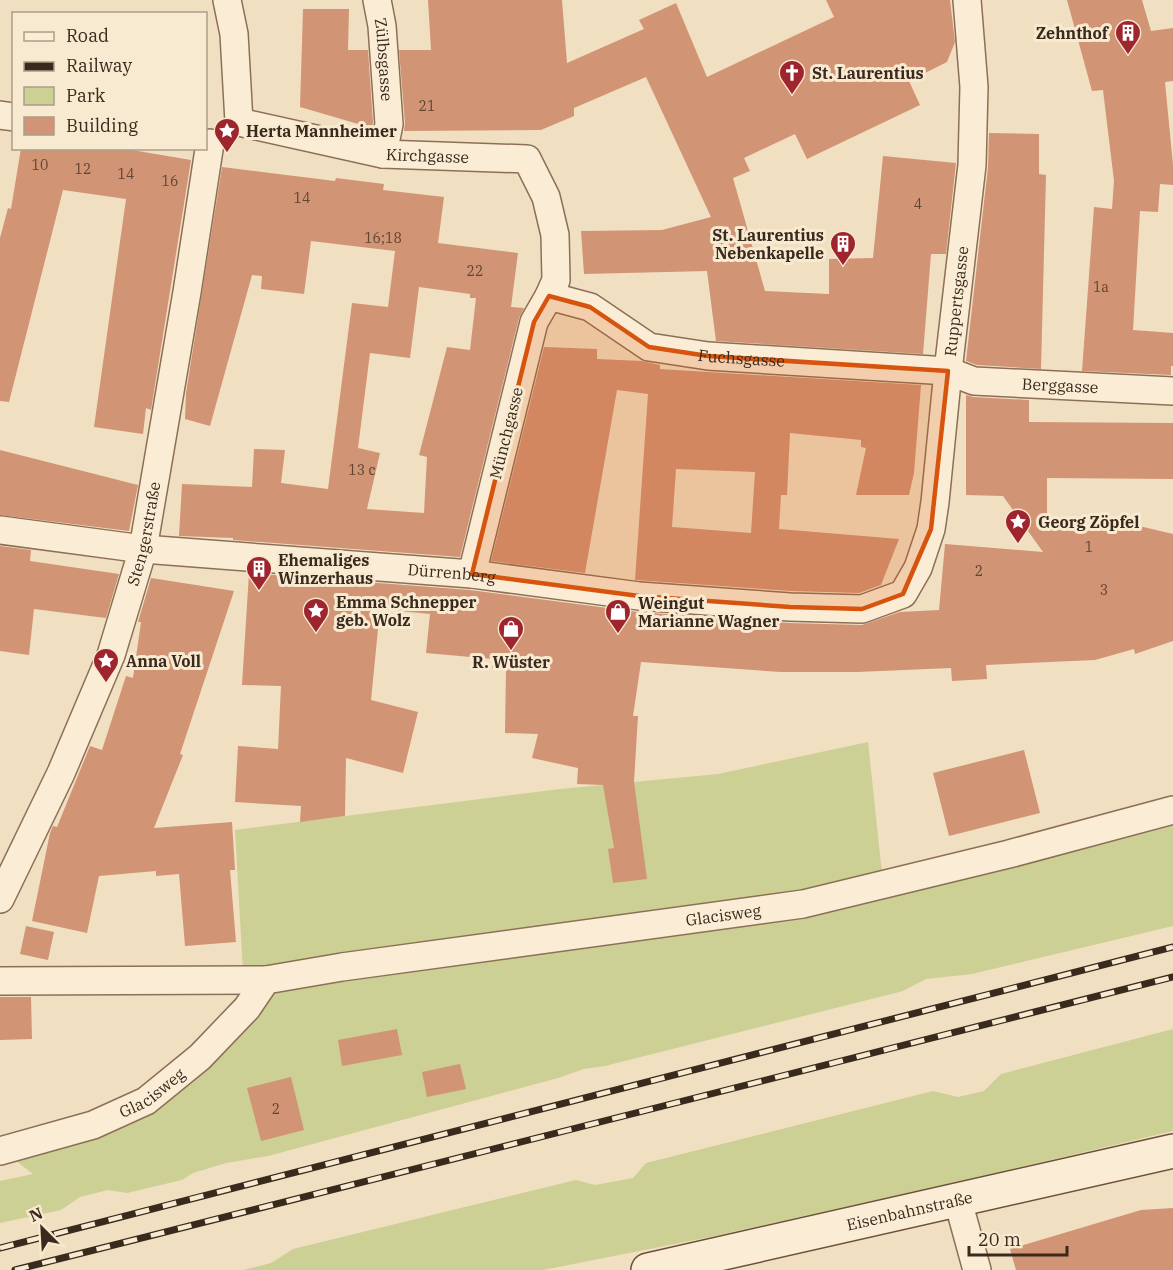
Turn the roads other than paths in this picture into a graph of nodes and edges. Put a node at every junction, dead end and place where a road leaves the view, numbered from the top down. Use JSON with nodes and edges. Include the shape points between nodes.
{"nodes":[{"id":1,"x":227,"y":0,"type":"edge"},
{"id":2,"x":377,"y":0,"type":"edge"},
{"id":3,"x":967,"y":0,"type":"edge"},
{"id":4,"x":239,"y":122,"type":"junction"},
{"id":5,"x":208,"y":143,"type":"edge"},
{"id":6,"x":383,"y":154,"type":"junction"},
{"id":7,"x":549,"y":296,"type":"junction"},
{"id":8,"x":948,"y":371,"type":"junction"},
{"id":9,"x":1173,"y":392,"type":"edge"},
{"id":10,"x":0,"y":530,"type":"edge"},
{"id":11,"x":143,"y":549,"type":"junction"},
{"id":12,"x":472,"y":574,"type":"junction"},
{"id":13,"x":903,"y":594,"type":"joint"},
{"id":14,"x":1173,"y":810,"type":"edge"},
{"id":15,"x":0,"y":899,"type":"edge"},
{"id":16,"x":0,"y":981,"type":"edge"},
{"id":17,"x":266,"y":981,"type":"junction"},
{"id":18,"x":0,"y":1151,"type":"edge"},
{"id":19,"x":1173,"y":1151,"type":"edge"},
{"id":20,"x":958,"y":1201,"type":"junction"},
{"id":21,"x":714,"y":1263,"type":"edge"},
{"id":22,"x":648,"y":1270,"type":"edge"},
{"id":23,"x":977,"y":1270,"type":"edge"}],
"edges":[{"from":1,"to":4,"type":"street","via":[[234,34]]},
{"from":2,"to":6,"type":"street","name":"Zülbsgasse","via":[[390,124]]},
{"from":3,"to":8,"type":"street","name":"Ruppertsgasse","via":[[974,87],[972,165]]},
{"from":4,"to":5,"type":"street"},
{"from":4,"to":6,"type":"street","name":"Kirchgasse"},
{"from":5,"to":11,"type":"street","name":"Stengerstraße","via":[[186,303]]},
{"from":6,"to":7,"type":"street","name":"Kirchgasse","via":[[527,159],[546,196],[555,235],[556,280]]},
{"from":7,"to":8,"type":"street","name":"Fuchsgasse","via":[[590,307],[649,347],[708,356]]},
{"from":7,"to":12,"type":"street","name":"Münchgasse","via":[[534,322]]},
{"from":8,"to":9,"type":"street","name":"Berggasse","via":[[974,381]]},
{"from":8,"to":13,"type":"street","name":"Ruppertsgasse","via":[[931,529],[918,568]]},
{"from":10,"to":11,"type":"street","name":"Dürrenberg"},
{"from":11,"to":12,"type":"street","name":"Dürrenberg"},
{"from":11,"to":15,"type":"street","name":"Stengerstraße","via":[[111,655],[61,773]]},
{"from":12,"to":13,"type":"street","name":"Dürrenberg","via":[[639,596],[790,607],[862,609]]},
{"from":14,"to":17,"type":"street","name":"Glacisweg","via":[[803,904],[354,965]]},
{"from":16,"to":17,"type":"street","name":"Glacisweg"},
{"from":17,"to":18,"type":"street","name":"Glacisweg","via":[[247,1008],[200,1056],[146,1101],[93,1125]]},
{"from":19,"to":20,"type":"street","name":"Eisenbahnstraße"},
{"from":20,"to":21,"type":"street","name":"Eisenbahnstraße"},
{"from":20,"to":23,"type":"street"},
{"from":21,"to":22,"type":"street","name":"Eisenbahnstraße"}]}
